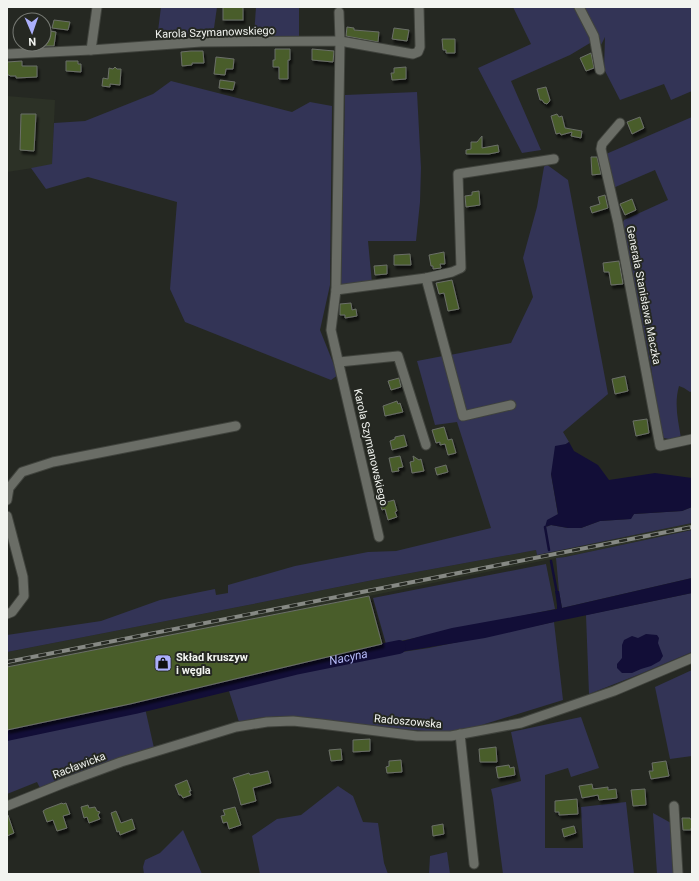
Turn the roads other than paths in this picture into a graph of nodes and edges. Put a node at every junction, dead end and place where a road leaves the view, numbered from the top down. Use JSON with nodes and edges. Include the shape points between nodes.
{"nodes":[{"id":1,"x":98,"y":7,"type":"edge"},
{"id":2,"x":419,"y":7,"type":"edge"},
{"id":3,"x":579,"y":7,"type":"edge"},
{"id":4,"x":338,"y":12,"type":"dead end"},
{"id":5,"x":340,"y":41,"type":"junction"},
{"id":6,"x":91,"y":50,"type":"junction"},
{"id":7,"x":7,"y":54,"type":"edge"},
{"id":8,"x":600,"y":70,"type":"dead end"},
{"id":9,"x":620,"y":123,"type":"dead end"},
{"id":10,"x":554,"y":159,"type":"dead end"},
{"id":11,"x":426,"y":278,"type":"junction"},
{"id":12,"x":336,"y":290,"type":"junction"},
{"id":13,"x":339,"y":362,"type":"junction"},
{"id":14,"x":511,"y":405,"type":"dead end"},
{"id":15,"x":236,"y":426,"type":"dead end"},
{"id":16,"x":692,"y":439,"type":"edge"},
{"id":17,"x":426,"y":445,"type":"dead end"},
{"id":18,"x":7,"y":500,"type":"edge"},
{"id":19,"x":7,"y":516,"type":"edge"},
{"id":20,"x":379,"y":537,"type":"dead end"},
{"id":21,"x":7,"y":614,"type":"edge"},
{"id":22,"x":692,"y":658,"type":"edge"},
{"id":23,"x":460,"y":734,"type":"junction"},
{"id":24,"x":161,"y":749,"type":"joint"},
{"id":25,"x":7,"y":806,"type":"edge"},
{"id":26,"x":674,"y":806,"type":"dead end"},
{"id":27,"x":474,"y":864,"type":"dead end"},
{"id":28,"x":678,"y":874,"type":"edge"}],
"edges":[{"from":1,"to":6,"type":"street"},
{"from":2,"to":5,"type":"street","name":"Karola Szymanowskiego","via":[[418,52],[413,54]]},
{"from":3,"to":8,"type":"street","via":[[594,36]]},
{"from":4,"to":5,"type":"street","name":"Karola Szymanowskiego"},
{"from":5,"to":6,"type":"street","name":"Karola Szymanowskiego","via":[[201,42]]},
{"from":5,"to":12,"type":"street","name":"Karola Szymanowskiego"},
{"from":6,"to":7,"type":"street","name":"Karola Szymanowskiego"},
{"from":9,"to":16,"type":"street","name":"Generała Stanisława Maczka","via":[[602,144],[601,149],[618,223],[660,446]]},
{"from":10,"to":11,"type":"street","via":[[458,174],[461,268]]},
{"from":11,"to":12,"type":"street"},
{"from":11,"to":14,"type":"street","via":[[462,416]]},
{"from":12,"to":13,"type":"street","name":"Karola Szymanowskiego","via":[[331,330]]},
{"from":13,"to":17,"type":"street","via":[[398,356]]},
{"from":13,"to":20,"type":"street","name":"Karola Szymanowskiego"},
{"from":15,"to":18,"type":"street","via":[[53,462],[22,472],[9,488]]},
{"from":19,"to":21,"type":"street","via":[[23,577],[24,596],[12,612]]},
{"from":22,"to":23,"type":"street","name":"Radoszowska","via":[[614,691],[521,723]]},
{"from":23,"to":24,"type":"street","name":"Radoszowska","via":[[443,737],[417,736],[279,721],[236,727]]},
{"from":23,"to":27,"type":"street"},
{"from":24,"to":25,"type":"street","name":"Racławicka"},
{"from":26,"to":28,"type":"street"}]}
